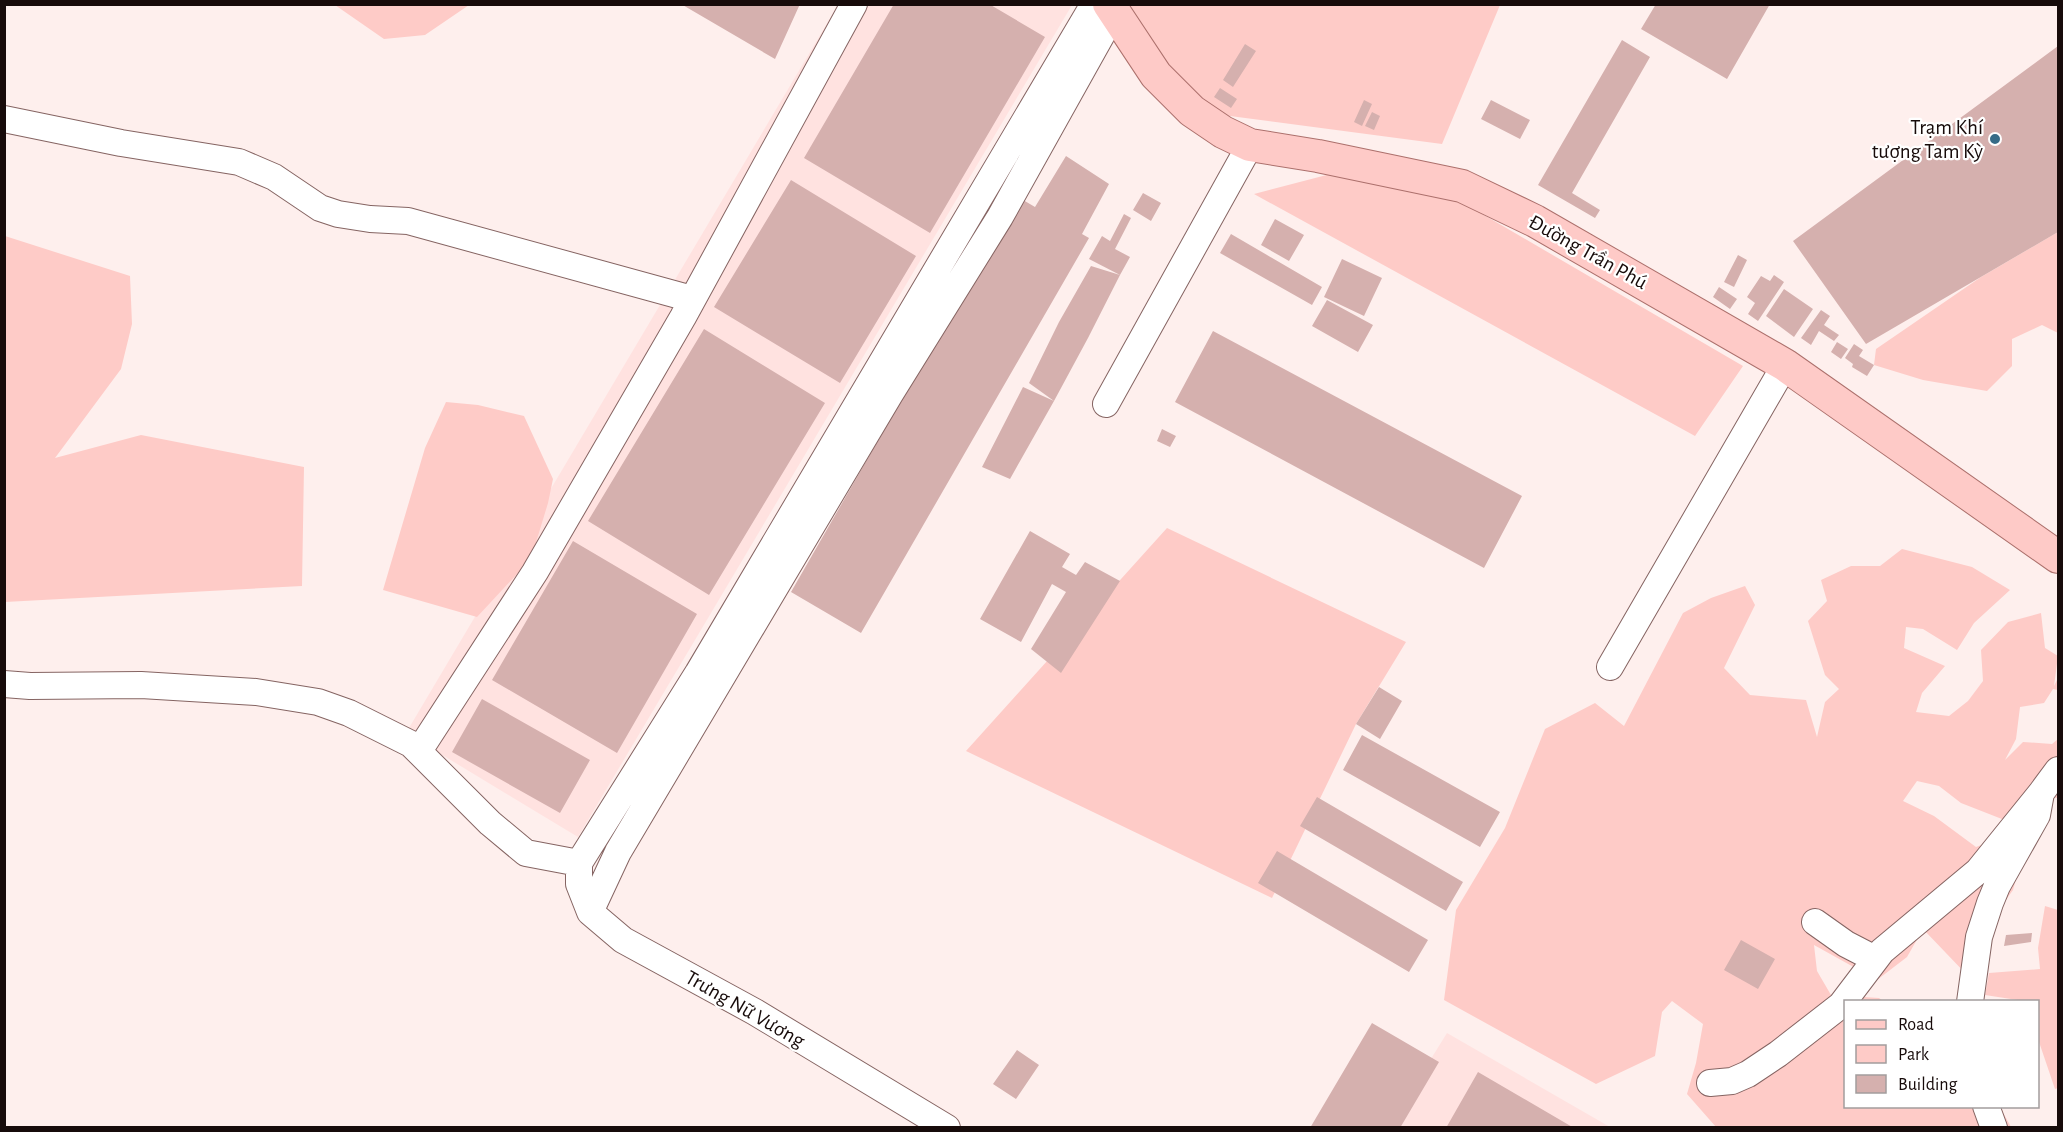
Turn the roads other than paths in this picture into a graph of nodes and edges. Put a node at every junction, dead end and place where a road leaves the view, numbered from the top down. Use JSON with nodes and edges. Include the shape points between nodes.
{"nodes":[{"id":1,"x":854,"y":4,"type":"edge"},
{"id":2,"x":1107,"y":6,"type":"edge"},
{"id":3,"x":4,"y":119,"type":"edge"},
{"id":4,"x":1250,"y":144,"type":"junction"},
{"id":5,"x":692,"y":299,"type":"junction"},
{"id":6,"x":1785,"y":365,"type":"junction"},
{"id":7,"x":1106,"y":404,"type":"dead end"},
{"id":8,"x":2058,"y":557,"type":"edge"},
{"id":9,"x":1610,"y":667,"type":"dead end"},
{"id":10,"x":4,"y":684,"type":"edge"},
{"id":11,"x":419,"y":751,"type":"junction"},
{"id":12,"x":2058,"y":770,"type":"edge"},
{"id":13,"x":2041,"y":793,"type":"junction"},
{"id":14,"x":579,"y":863,"type":"junction"},
{"id":15,"x":590,"y":912,"type":"junction"},
{"id":16,"x":1815,"y":922,"type":"dead end"},
{"id":17,"x":1875,"y":959,"type":"junction"},
{"id":18,"x":1845,"y":1000,"type":"edge"},
{"id":19,"x":1970,"y":1000,"type":"edge"},
{"id":20,"x":1844,"y":1001,"type":"edge"},
{"id":21,"x":1710,"y":1083,"type":"dead end"},
{"id":22,"x":1986,"y":1108,"type":"edge"},
{"id":23,"x":947,"y":1128,"type":"edge"},
{"id":24,"x":1994,"y":1128,"type":"edge"}],
"edges":[{"from":1,"to":5,"type":"street"},
{"from":2,"to":4,"type":"main road","name":"Đường Trần Phú","via":[[1156,75],[1192,111]]},
{"from":2,"to":14,"type":"street"},
{"from":2,"to":15,"type":"street","via":[[1000,217],[890,394],[618,852]]},
{"from":3,"to":5,"type":"street","via":[[239,162],[274,177],[320,208],[338,214],[408,221]]},
{"from":4,"to":6,"type":"main road","name":"Đường Trần Phú","via":[[1462,186],[1535,221]]},
{"from":4,"to":7,"type":"street"},
{"from":5,"to":11,"type":"street","via":[[535,572]]},
{"from":6,"to":8,"type":"main road","name":"Đường Trần Phú"},
{"from":6,"to":9,"type":"street"},
{"from":10,"to":11,"type":"street","via":[[141,685],[282,695],[349,712]]},
{"from":11,"to":14,"type":"street","via":[[490,823],[526,853]]},
{"from":12,"to":13,"type":"street"},
{"from":13,"to":17,"type":"street","via":[[1978,871]]},
{"from":13,"to":19,"type":"street","via":[[2037,815],[1997,886],[1984,918]]},
{"from":14,"to":15,"type":"street","name":"Trưng Nữ Vương","via":[[579,884]]},
{"from":15,"to":23,"type":"street","name":"Trưng Nữ Vương","via":[[623,940],[755,1012]]},
{"from":16,"to":17,"type":"street"},
{"from":17,"to":18,"type":"street"},
{"from":20,"to":21,"type":"street","via":[[1778,1054],[1740,1078]]},
{"from":22,"to":24,"type":"street"}]}
